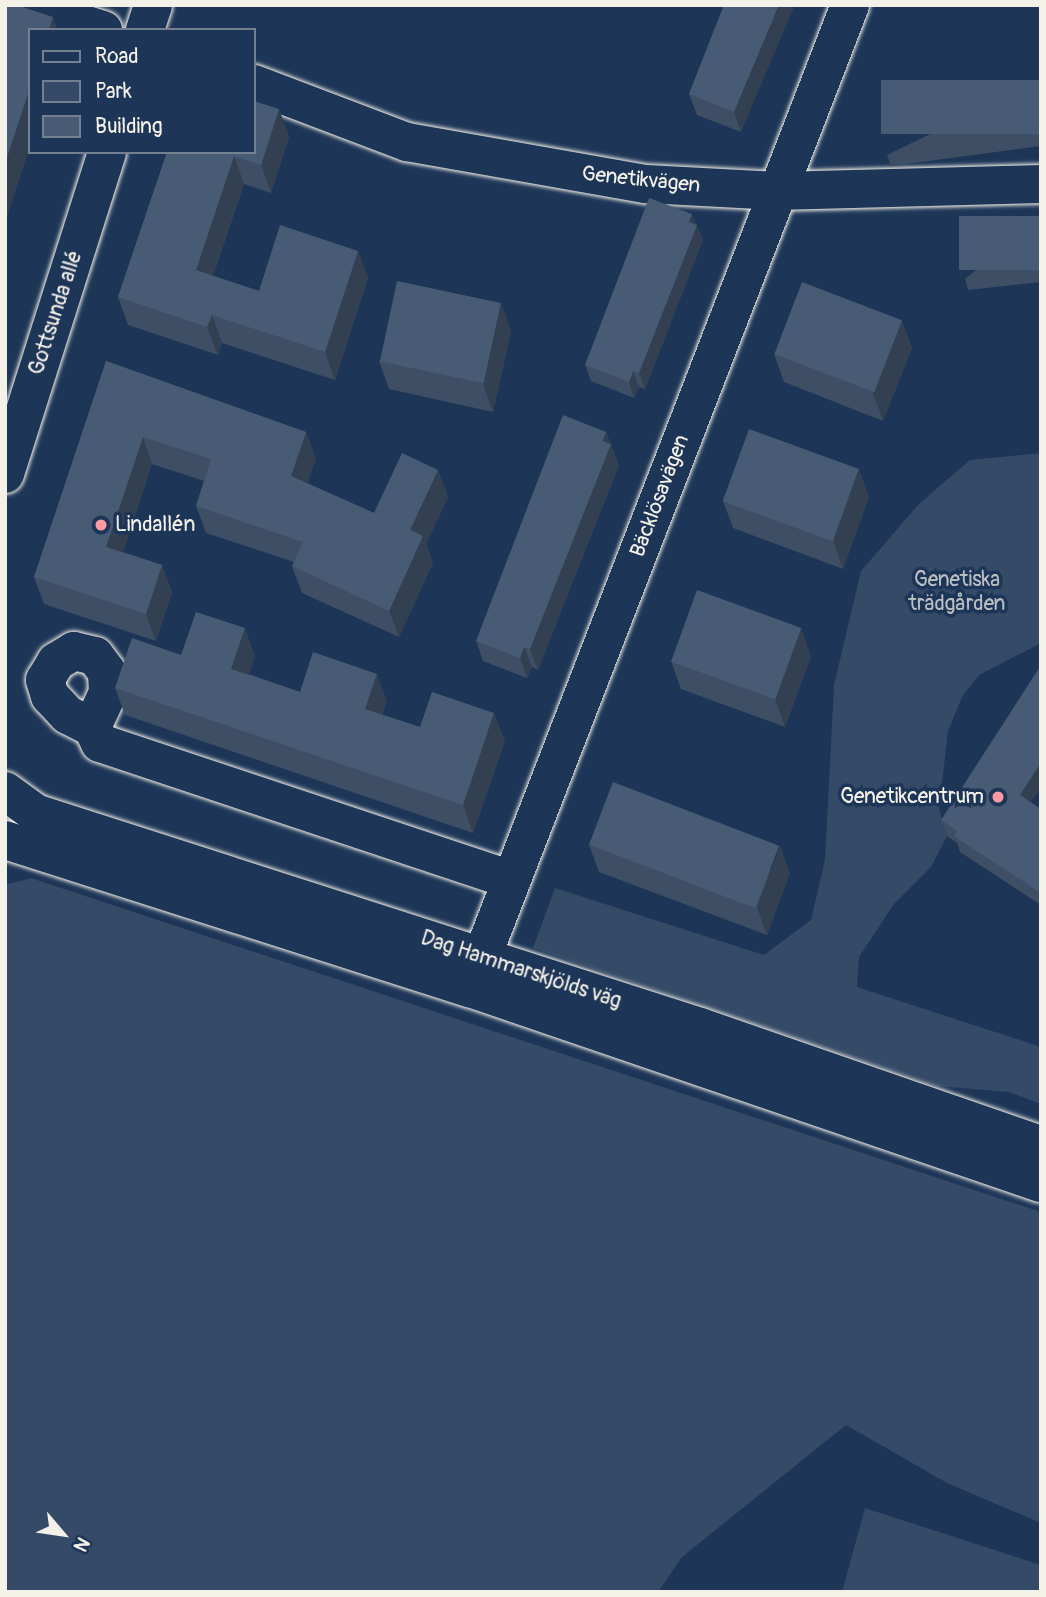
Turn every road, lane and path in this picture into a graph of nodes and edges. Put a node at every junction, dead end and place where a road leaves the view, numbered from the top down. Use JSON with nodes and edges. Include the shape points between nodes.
{"nodes":[{"id":1,"x":24,"y":5,"type":"edge"},
{"id":2,"x":153,"y":5,"type":"edge"},
{"id":3,"x":850,"y":5,"type":"edge"},
{"id":4,"x":97,"y":28,"type":"edge"},
{"id":5,"x":146,"y":28,"type":"edge"},
{"id":6,"x":256,"y":85,"type":"edge"},
{"id":7,"x":106,"y":154,"type":"edge"},
{"id":8,"x":1041,"y":184,"type":"edge"},
{"id":9,"x":778,"y":191,"type":"junction"},
{"id":10,"x":5,"y":474,"type":"edge"},
{"id":11,"x":92,"y":727,"type":"dead end"},
{"id":12,"x":5,"y":791,"type":"edge"},
{"id":13,"x":5,"y":840,"type":"edge"},
{"id":14,"x":511,"y":880,"type":"junction"},
{"id":15,"x":475,"y":973,"type":"junction"},
{"id":16,"x":1041,"y":1145,"type":"edge"},
{"id":17,"x":1041,"y":1183,"type":"edge"}],
"edges":[{"from":1,"to":4,"type":"street"},
{"from":2,"to":5,"type":"street"},
{"from":3,"to":9,"type":"street","name":"Bäcklösavägen"},
{"from":6,"to":9,"type":"street","name":"Genetikvägen","via":[[407,142],[646,184]]},
{"from":7,"to":10,"type":"street","name":"Gottsunda allé"},
{"from":8,"to":9,"type":"street","name":"Genetikvägen"},
{"from":9,"to":14,"type":"street","name":"Bäcklösavägen"},
{"from":11,"to":14,"type":"street","via":[[100,743]]},
{"from":12,"to":15,"type":"street","name":"Dag Hammarskjölds väg","via":[[35,813]]},
{"from":13,"to":15,"type":"street","name":"Dag Hammarskjölds väg"},
{"from":14,"to":15,"type":"street","name":"Bäcklösavägen"},
{"from":15,"to":16,"type":"street","name":"Dag Hammarskjölds väg"},
{"from":15,"to":17,"type":"street","name":"Dag Hammarskjölds väg"}]}
